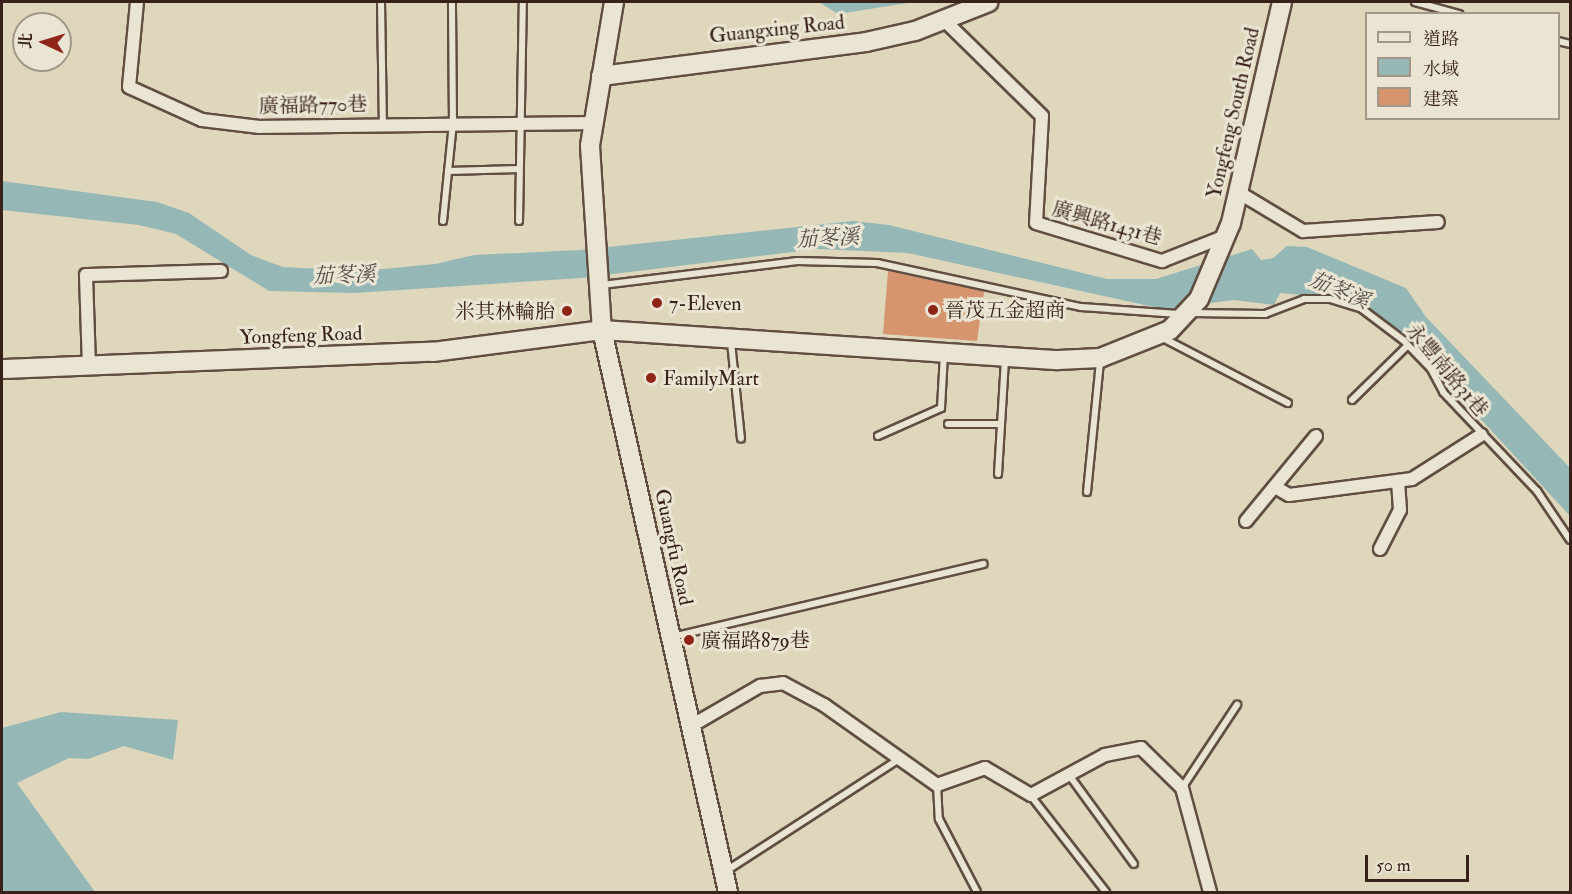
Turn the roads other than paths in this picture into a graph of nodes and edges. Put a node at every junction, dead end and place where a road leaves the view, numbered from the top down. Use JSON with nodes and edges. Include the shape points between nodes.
{"nodes":[{"id":1,"x":137,"y":2,"type":"edge"},
{"id":2,"x":381,"y":2,"type":"edge"},
{"id":3,"x":452,"y":2,"type":"edge"},
{"id":4,"x":523,"y":2,"type":"edge"},
{"id":5,"x":614,"y":2,"type":"edge"},
{"id":6,"x":989,"y":2,"type":"edge"},
{"id":7,"x":1282,"y":2,"type":"edge"},
{"id":8,"x":1415,"y":2,"type":"edge"},
{"id":9,"x":1452,"y":12,"type":"edge"},
{"id":10,"x":944,"y":20,"type":"junction"},
{"id":11,"x":601,"y":76,"type":"junction"},
{"id":12,"x":520,"y":122,"type":"junction"},
{"id":13,"x":383,"y":123,"type":"junction"},
{"id":14,"x":453,"y":123,"type":"junction"},
{"id":15,"x":591,"y":123,"type":"junction"},
{"id":16,"x":519,"y":169,"type":"junction"},
{"id":17,"x":448,"y":171,"type":"junction"},
{"id":18,"x":1238,"y":192,"type":"junction"},
{"id":19,"x":519,"y":220,"type":"dead end"},
{"id":20,"x":443,"y":221,"type":"dead end"},
{"id":21,"x":1438,"y":222,"type":"dead end"},
{"id":22,"x":1228,"y":235,"type":"junction"},
{"id":23,"x":220,"y":271,"type":"dead end"},
{"id":24,"x":597,"y":283,"type":"junction"},
{"id":25,"x":1187,"y":314,"type":"junction"},
{"id":26,"x":602,"y":330,"type":"junction"},
{"id":27,"x":1158,"y":335,"type":"junction"},
{"id":28,"x":730,"y":336,"type":"junction"},
{"id":29,"x":1408,"y":345,"type":"junction"},
{"id":30,"x":944,"y":352,"type":"junction"},
{"id":31,"x":1005,"y":356,"type":"junction"},
{"id":32,"x":1100,"y":358,"type":"junction"},
{"id":33,"x":88,"y":366,"type":"junction"},
{"id":34,"x":2,"y":369,"type":"edge"},
{"id":35,"x":1352,"y":400,"type":"dead end"},
{"id":36,"x":1288,"y":403,"type":"dead end"},
{"id":37,"x":948,"y":424,"type":"dead end"},
{"id":38,"x":1001,"y":424,"type":"junction"},
{"id":39,"x":1481,"y":435,"type":"junction"},
{"id":40,"x":878,"y":436,"type":"dead end"},
{"id":41,"x":1316,"y":436,"type":"dead end"},
{"id":42,"x":741,"y":438,"type":"dead end"},
{"id":43,"x":998,"y":474,"type":"dead end"},
{"id":44,"x":1398,"y":481,"type":"junction"},
{"id":45,"x":1275,"y":487,"type":"junction"},
{"id":46,"x":1087,"y":492,"type":"dead end"},
{"id":47,"x":1246,"y":521,"type":"dead end"},
{"id":48,"x":1570,"y":540,"type":"edge"},
{"id":49,"x":1380,"y":549,"type":"dead end"},
{"id":50,"x":984,"y":564,"type":"dead end"},
{"id":51,"x":671,"y":637,"type":"junction"},
{"id":52,"x":1237,"y":705,"type":"dead end"},
{"id":53,"x":691,"y":726,"type":"junction"},
{"id":54,"x":900,"y":759,"type":"junction"},
{"id":55,"x":1070,"y":775,"type":"junction"},
{"id":56,"x":937,"y":785,"type":"junction"},
{"id":57,"x":1182,"y":788,"type":"junction"},
{"id":58,"x":1030,"y":795,"type":"junction"},
{"id":59,"x":1134,"y":864,"type":"dead end"},
{"id":60,"x":723,"y":873,"type":"junction"},
{"id":61,"x":728,"y":892,"type":"edge"},
{"id":62,"x":977,"y":892,"type":"edge"},
{"id":63,"x":1106,"y":892,"type":"edge"},
{"id":64,"x":1210,"y":892,"type":"edge"}],
"edges":[{"from":1,"to":13,"type":"street","name":"廣福路770巷","via":[[129,87],[202,120],[260,127]]},
{"from":2,"to":13,"type":"lane"},
{"from":3,"to":14,"type":"lane"},
{"from":4,"to":12,"type":"lane"},
{"from":5,"to":11,"type":"street"},
{"from":6,"to":10,"type":"street","name":"Guangxing Road"},
{"from":7,"to":18,"type":"street","name":"Yongfeng South Road"},
{"from":8,"to":9,"type":"lane"},
{"from":10,"to":11,"type":"street","name":"Guangxing Road","via":[[866,42]]},
{"from":10,"to":22,"type":"street","name":"廣興路1431巷","via":[[1042,116],[1036,224],[1162,261]]},
{"from":11,"to":15,"type":"street"},
{"from":12,"to":14,"type":"street","name":"廣福路770巷"},
{"from":12,"to":15,"type":"street","name":"廣福路770巷"},
{"from":12,"to":16,"type":"lane"},
{"from":13,"to":14,"type":"street","name":"廣福路770巷"},
{"from":14,"to":17,"type":"lane"},
{"from":15,"to":24,"type":"street","name":"Guangfu Road"},
{"from":16,"to":17,"type":"lane"},
{"from":16,"to":19,"type":"lane"},
{"from":17,"to":20,"type":"lane"},
{"from":18,"to":21,"type":"street","via":[[1303,231]]},
{"from":18,"to":22,"type":"street","name":"Yongfeng South Road"},
{"from":22,"to":25,"type":"street","name":"Yongfeng South Road","via":[[1199,299]]},
{"from":23,"to":33,"type":"street","via":[[86,275]]},
{"from":24,"to":25,"type":"lane","name":"永豐南路31巷","via":[[798,261],[877,263],[1081,307],[1140,315]]},
{"from":24,"to":26,"type":"street","name":"Guangfu Road"},
{"from":25,"to":27,"type":"street"},
{"from":25,"to":29,"type":"lane","name":"永豐南路31巷","via":[[1265,314],[1304,299],[1330,299],[1362,309]]},
{"from":26,"to":28,"type":"street"},
{"from":26,"to":33,"type":"street","name":"Yongfeng Road","via":[[433,352]]},
{"from":26,"to":51,"type":"street","name":"Guangfu Road"},
{"from":27,"to":32,"type":"street"},
{"from":27,"to":36,"type":"lane"},
{"from":28,"to":30,"type":"street"},
{"from":28,"to":42,"type":"lane"},
{"from":29,"to":35,"type":"lane"},
{"from":29,"to":39,"type":"lane","name":"永豐南路31巷"},
{"from":30,"to":31,"type":"street"},
{"from":30,"to":40,"type":"lane","via":[[941,408]]},
{"from":31,"to":32,"type":"street"},
{"from":31,"to":38,"type":"lane"},
{"from":32,"to":46,"type":"lane"},
{"from":33,"to":34,"type":"street","name":"Yongfeng Road"},
{"from":37,"to":38,"type":"lane"},
{"from":38,"to":43,"type":"lane"},
{"from":39,"to":44,"type":"street","via":[[1412,479]]},
{"from":39,"to":48,"type":"lane","name":"永豐南路31巷","via":[[1538,490]]},
{"from":41,"to":45,"type":"street"},
{"from":44,"to":45,"type":"street","via":[[1289,495]]},
{"from":44,"to":49,"type":"street","via":[[1400,510]]},
{"from":45,"to":47,"type":"street"},
{"from":50,"to":51,"type":"lane"},
{"from":51,"to":53,"type":"street","name":"Guangfu Road"},
{"from":52,"to":57,"type":"lane"},
{"from":53,"to":54,"type":"street","via":[[760,686],[783,683],[824,705]]},
{"from":53,"to":60,"type":"street","name":"Guangfu Road"},
{"from":54,"to":56,"type":"street"},
{"from":54,"to":60,"type":"lane"},
{"from":55,"to":57,"type":"street","via":[[1106,755],[1141,748]]},
{"from":55,"to":58,"type":"street"},
{"from":55,"to":59,"type":"lane"},
{"from":56,"to":58,"type":"street","via":[[985,768]]},
{"from":56,"to":62,"type":"lane","via":[[939,819]]},
{"from":57,"to":64,"type":"street"},
{"from":58,"to":63,"type":"lane"},
{"from":60,"to":61,"type":"street","name":"Guangfu Road"}]}
